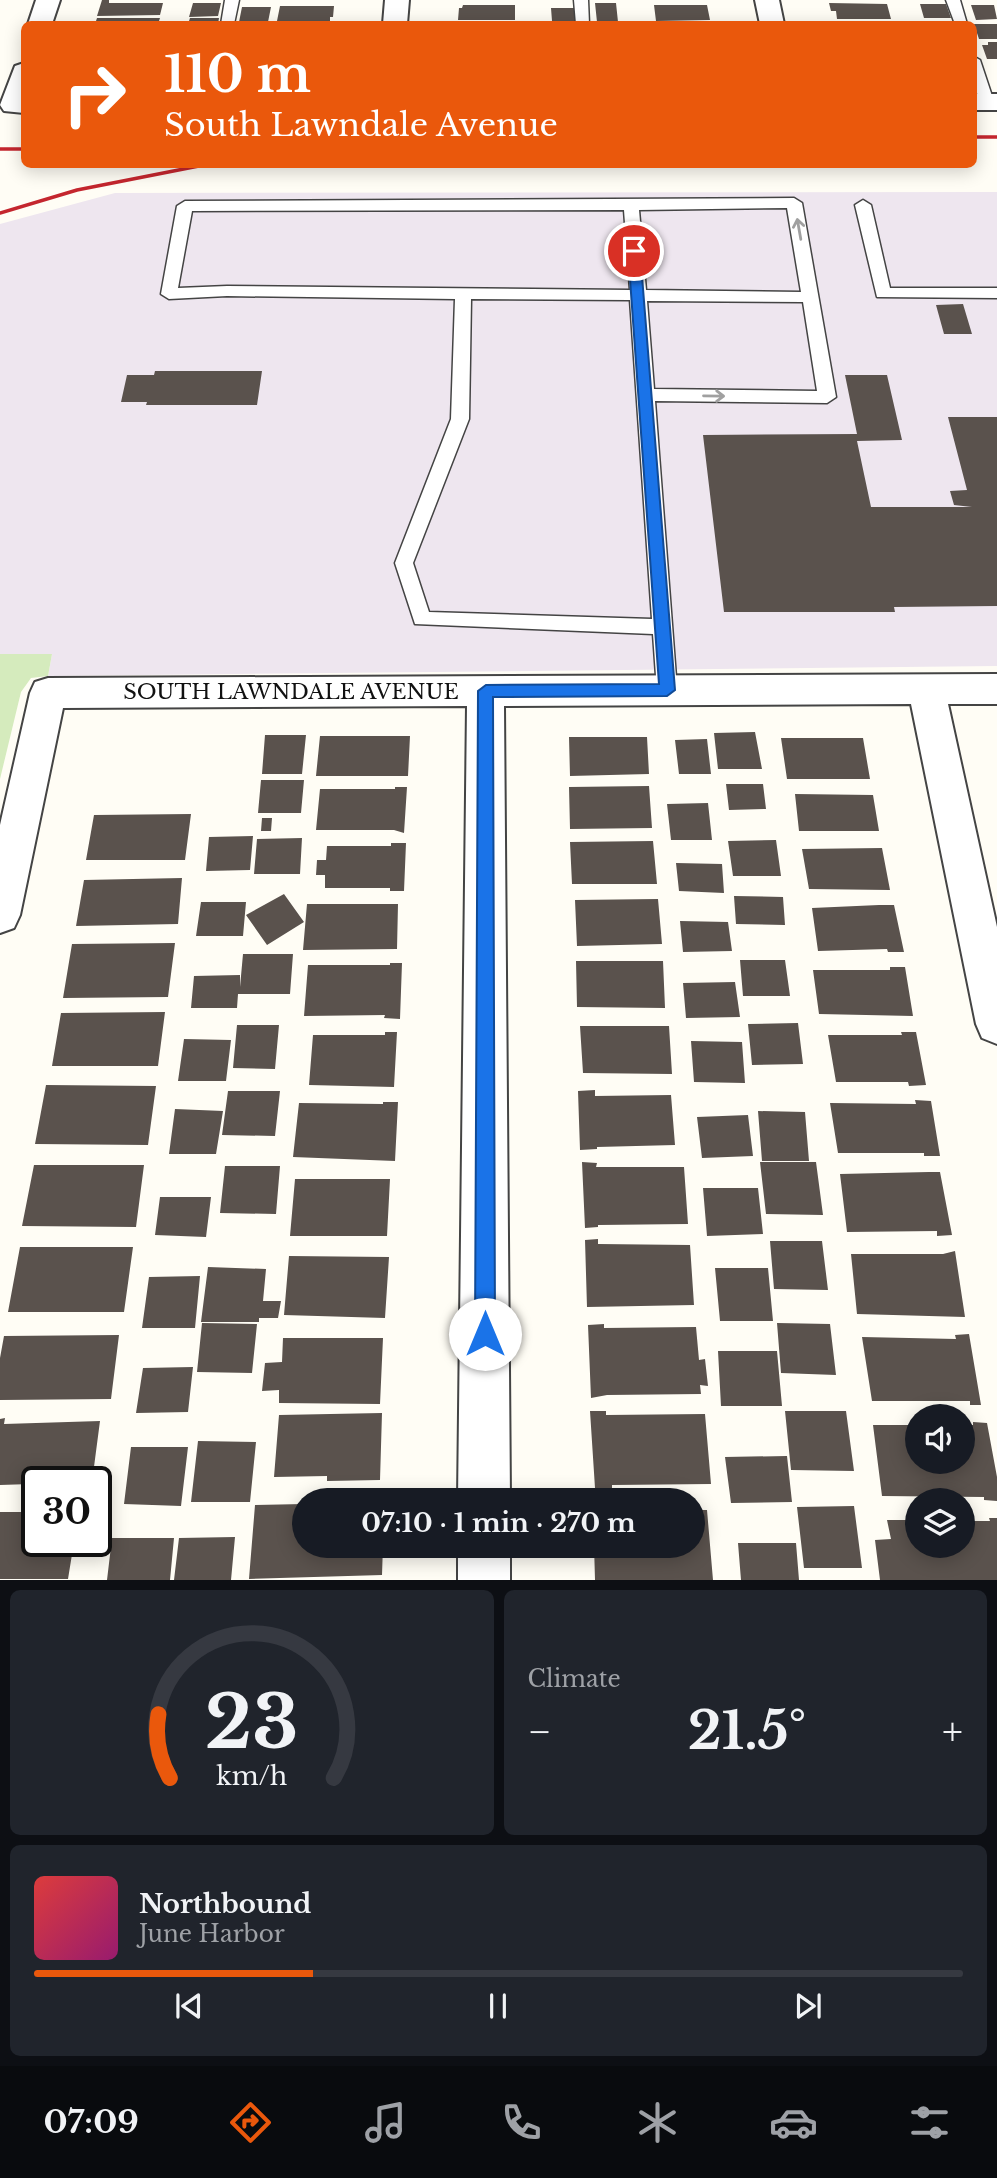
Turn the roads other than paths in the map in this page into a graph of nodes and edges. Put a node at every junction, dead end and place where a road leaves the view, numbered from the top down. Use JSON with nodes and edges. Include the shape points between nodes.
{"nodes":[{"id":1,"x":48,"y":0,"type":"edge"},
{"id":2,"x":232,"y":0,"type":"edge"},
{"id":3,"x":397,"y":0,"type":"edge"},
{"id":4,"x":581,"y":0,"type":"edge"},
{"id":5,"x":767,"y":0,"type":"edge"},
{"id":6,"x":953,"y":0,"type":"edge"},
{"id":7,"x":41,"y":21,"type":"edge"},
{"id":8,"x":228,"y":21,"type":"edge"},
{"id":9,"x":395,"y":21,"type":"edge"},
{"id":10,"x":583,"y":21,"type":"edge"},
{"id":11,"x":771,"y":21,"type":"edge"},
{"id":12,"x":960,"y":21,"type":"edge"},
{"id":13,"x":977,"y":73,"type":"edge"},
{"id":14,"x":986,"y":102,"type":"edge"},
{"id":15,"x":631,"y":205,"type":"junction"},
{"id":16,"x":863,"y":205,"type":"dead end"},
{"id":17,"x":997,"y":293,"type":"edge"},
{"id":18,"x":463,"y":294,"type":"junction"},
{"id":19,"x":638,"y":297,"type":"junction"},
{"id":20,"x":810,"y":297,"type":"junction"},
{"id":21,"x":645,"y":395,"type":"junction"},
{"id":22,"x":662,"y":627,"type":"junction"},
{"id":23,"x":926,"y":689,"type":"junction"},
{"id":24,"x":997,"y":689,"type":"edge"},
{"id":25,"x":667,"y":690,"type":"junction"},
{"id":26,"x":486,"y":691,"type":"junction"},
{"id":27,"x":0,"y":915,"type":"edge"},
{"id":28,"x":997,"y":1024,"type":"edge"},
{"id":29,"x":484,"y":1488,"type":"edge"},
{"id":30,"x":484,"y":1558,"type":"edge"},
{"id":31,"x":484,"y":1580,"type":"edge"}],
"edges":[{"from":1,"to":7,"type":"street"},
{"from":2,"to":8,"type":"lane"},
{"from":3,"to":9,"type":"street"},
{"from":4,"to":10,"type":"lane"},
{"from":5,"to":11,"type":"street"},
{"from":6,"to":12,"type":"lane"},
{"from":13,"to":14,"type":"lane"},
{"from":15,"to":18,"type":"lane","via":[[185,206],[169,294]]},
{"from":15,"to":19,"type":"lane"},
{"from":20,"to":15,"type":"lane","one_way":true,"via":[[794,203]]},
{"from":16,"to":17,"type":"lane","via":[[883,293]]},
{"from":18,"to":19,"type":"lane"},
{"from":18,"to":22,"type":"lane","via":[[460,419],[404,563],[422,619]]},
{"from":19,"to":20,"type":"lane"},
{"from":19,"to":21,"type":"lane"},
{"from":21,"to":20,"type":"lane","one_way":true,"via":[[827,397]]},
{"from":21,"to":22,"type":"lane"},
{"from":22,"to":25,"type":"lane"},
{"from":23,"to":24,"type":"street","name":"SOUTH LAWNDALE AVENUE"},
{"from":23,"to":25,"type":"street","name":"SOUTH LAWNDALE AVENUE"},
{"from":23,"to":28,"type":"street"},
{"from":25,"to":26,"type":"street","name":"SOUTH LAWNDALE AVENUE"},
{"from":26,"to":27,"type":"street","name":"SOUTH LAWNDALE AVENUE","via":[[48,693]]},
{"from":26,"to":29,"type":"street"},
{"from":30,"to":31,"type":"street"}]}
